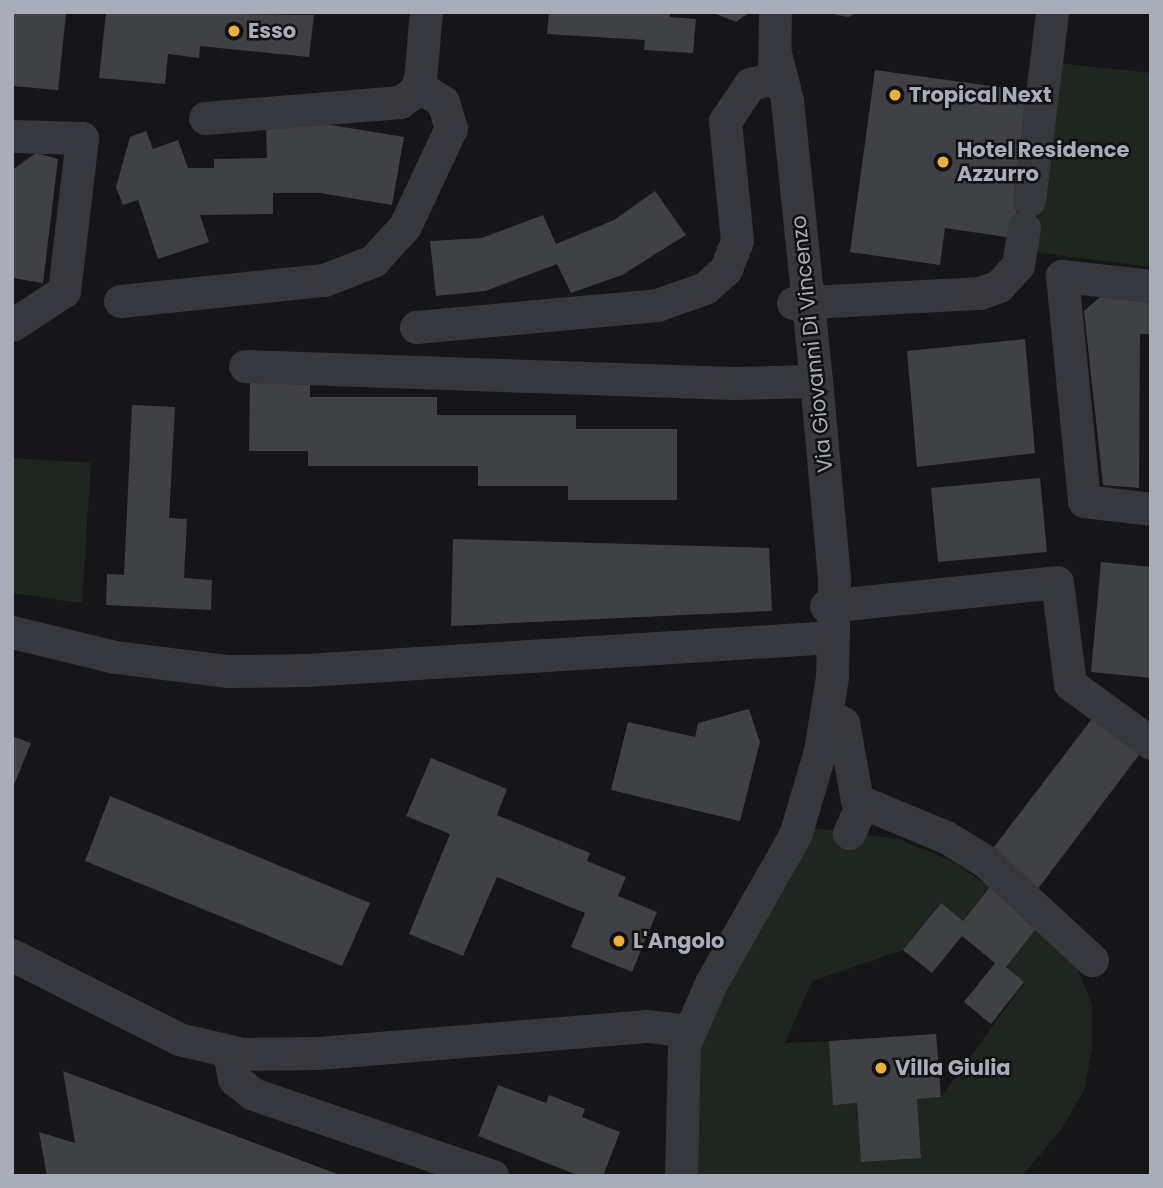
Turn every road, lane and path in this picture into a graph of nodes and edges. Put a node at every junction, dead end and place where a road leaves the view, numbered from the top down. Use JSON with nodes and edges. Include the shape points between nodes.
{"nodes":[{"id":1,"x":426,"y":12,"type":"edge"},
{"id":2,"x":775,"y":12,"type":"edge"},
{"id":3,"x":1052,"y":12,"type":"edge"},
{"id":4,"x":777,"y":69,"type":"junction"},
{"id":5,"x":418,"y":86,"type":"junction"},
{"id":6,"x":205,"y":118,"type":"dead end"},
{"id":7,"x":12,"y":136,"type":"edge"},
{"id":8,"x":1151,"y":286,"type":"edge"},
{"id":9,"x":120,"y":301,"type":"dead end"},
{"id":10,"x":801,"y":303,"type":"junction"},
{"id":11,"x":12,"y":325,"type":"edge"},
{"id":12,"x":416,"y":327,"type":"dead end"},
{"id":13,"x":245,"y":366,"type":"dead end"},
{"id":14,"x":809,"y":381,"type":"junction"},
{"id":15,"x":1151,"y":509,"type":"edge"},
{"id":16,"x":830,"y":616,"type":"junction"},
{"id":17,"x":12,"y":632,"type":"edge"},
{"id":18,"x":827,"y":715,"type":"junction"},
{"id":19,"x":1151,"y":743,"type":"edge"},
{"id":20,"x":12,"y":955,"type":"edge"},
{"id":21,"x":1092,"y":960,"type":"dead end"},
{"id":22,"x":688,"y":1031,"type":"junction"},
{"id":23,"x":229,"y":1053,"type":"junction"},
{"id":24,"x":492,"y":1176,"type":"edge"},
{"id":25,"x":681,"y":1176,"type":"edge"}],
"edges":[{"from":1,"to":5,"type":"street"},
{"from":2,"to":4,"type":"street","name":"Via Giovanni Di Vincenzo"},
{"from":3,"to":10,"type":"street","via":[[1018,265],[999,286],[980,293]]},
{"from":4,"to":10,"type":"street","name":"Via Giovanni Di Vincenzo"},
{"from":4,"to":12,"type":"street","via":[[745,89],[725,121],[737,240],[726,269],[705,288],[657,305]]},
{"from":5,"to":6,"type":"street","via":[[400,102],[377,107]]},
{"from":5,"to":9,"type":"street","via":[[443,102],[451,128],[405,226],[373,261],[316,282]]},
{"from":7,"to":11,"type":"street","via":[[82,138],[64,291]]},
{"from":8,"to":15,"type":"street","via":[[1062,276],[1084,500]]},
{"from":10,"to":14,"type":"street","name":"Via Giovanni Di Vincenzo"},
{"from":13,"to":14,"type":"street","via":[[746,384]]},
{"from":14,"to":16,"type":"street","name":"Via Giovanni Di Vincenzo"},
{"from":16,"to":17,"type":"street","via":[[272,671],[189,669]]},
{"from":16,"to":18,"type":"street","name":"Via Giovanni Di Vincenzo"},
{"from":16,"to":19,"type":"street","via":[[1057,582],[1070,684]]},
{"from":18,"to":21,"type":"street","via":[[843,723],[856,819],[946,838],[985,861]]},
{"from":18,"to":22,"type":"street","name":"Via Giovanni Di Vincenzo","via":[[794,835]]},
{"from":20,"to":23,"type":"street","via":[[179,1039]]},
{"from":22,"to":23,"type":"street","via":[[648,1026],[318,1053]]},
{"from":22,"to":25,"type":"street","name":"Via Giovanni Di Vincenzo","via":[[680,1073]]},
{"from":23,"to":24,"type":"street","via":[[234,1079],[253,1094]]}]}
